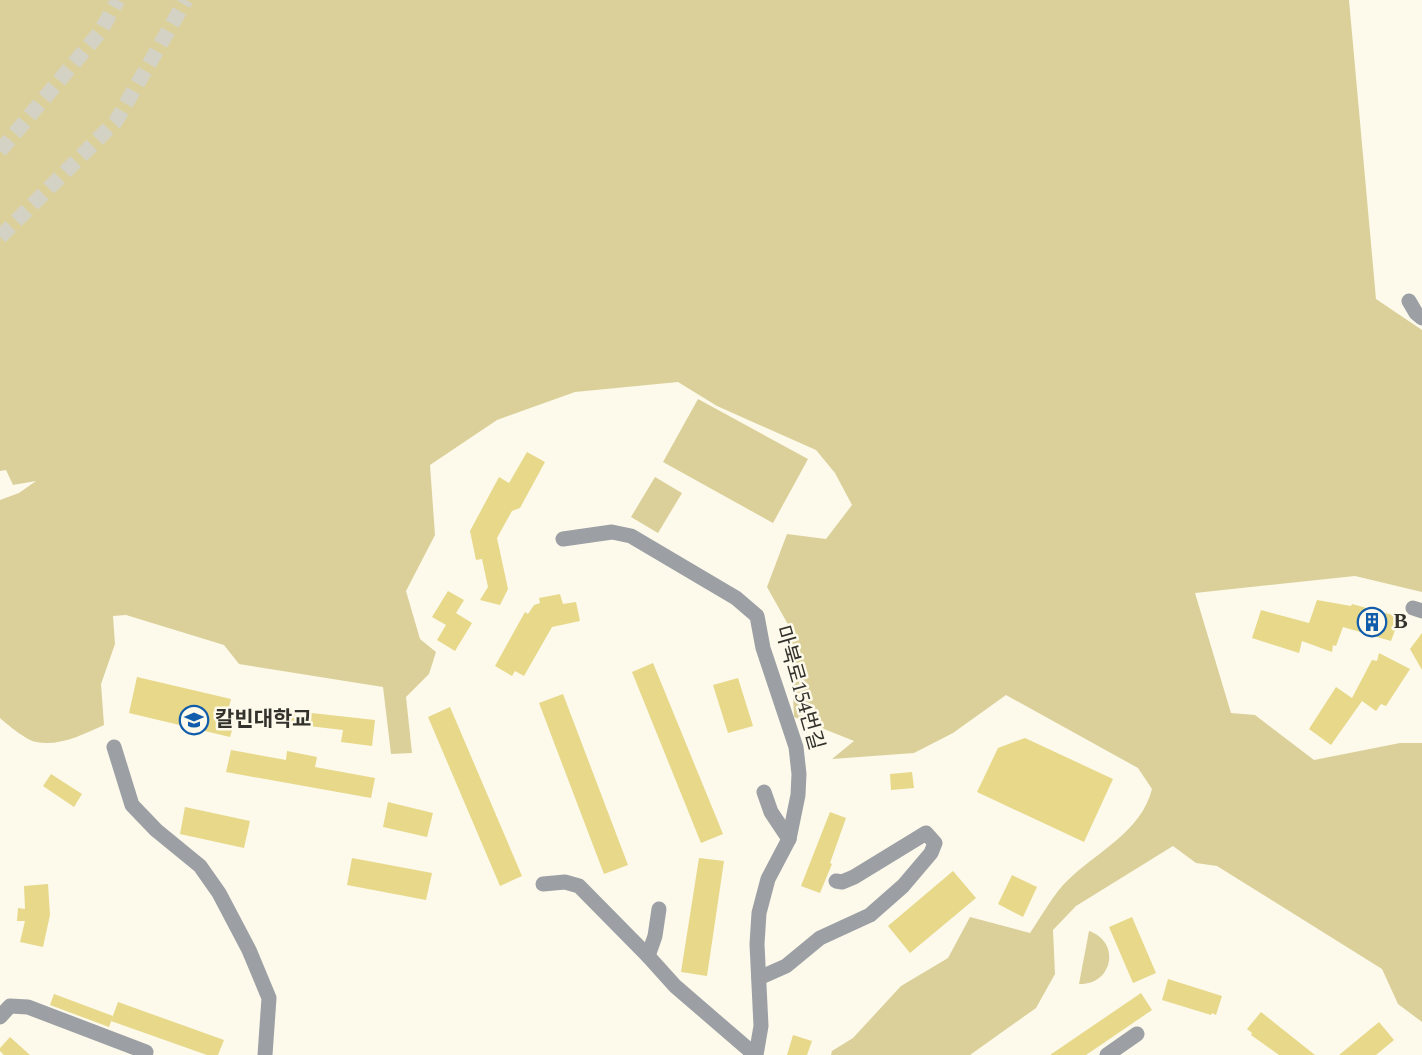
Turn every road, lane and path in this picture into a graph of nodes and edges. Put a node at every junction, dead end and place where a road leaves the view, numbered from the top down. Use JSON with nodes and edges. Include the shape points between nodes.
{"nodes":[{"id":1,"x":1409,"y":301,"type":"dead end"},
{"id":2,"x":1422,"y":318,"type":"edge"},
{"id":3,"x":563,"y":539,"type":"dead end"},
{"id":4,"x":114,"y":747,"type":"dead end"},
{"id":5,"x":764,"y":792,"type":"dead end"},
{"id":6,"x":789,"y":839,"type":"junction"},
{"id":7,"x":836,"y":881,"type":"dead end"},
{"id":8,"x":543,"y":884,"type":"dead end"},
{"id":9,"x":659,"y":909,"type":"dead end"},
{"id":10,"x":648,"y":956,"type":"junction"},
{"id":11,"x":759,"y":978,"type":"junction"},
{"id":12,"x":0,"y":1017,"type":"edge"},
{"id":13,"x":1137,"y":1034,"type":"dead end"},
{"id":14,"x":146,"y":1052,"type":"dead end"},
{"id":15,"x":266,"y":1055,"type":"edge"},
{"id":16,"x":756,"y":1055,"type":"edge"},
{"id":17,"x":1107,"y":1055,"type":"edge"}],
"edges":[{"from":1,"to":2,"type":"street"},
{"from":3,"to":6,"type":"street","name":"마북로154번길","via":[[612,532],[631,536],[736,598],[757,615],[763,648],[796,747],[800,774]]},
{"from":4,"to":15,"type":"street","via":[[132,805],[200,866],[249,950],[269,998]]},
{"from":5,"to":6,"type":"street","via":[[771,812]]},
{"from":6,"to":11,"type":"street","name":"마북로154번길","via":[[768,879],[759,913]]},
{"from":7,"to":11,"type":"street","via":[[854,877],[926,833],[935,843],[903,886],[870,915],[820,938],[786,966]]},
{"from":8,"to":10,"type":"street","via":[[565,882],[579,886]]},
{"from":9,"to":10,"type":"street"},
{"from":10,"to":16,"type":"street","via":[[675,987]]},
{"from":11,"to":16,"type":"street","name":"마북로154번길","via":[[761,1026]]},
{"from":12,"to":14,"type":"street","via":[[10,1005],[28,1007]]},
{"from":13,"to":17,"type":"street"}]}
